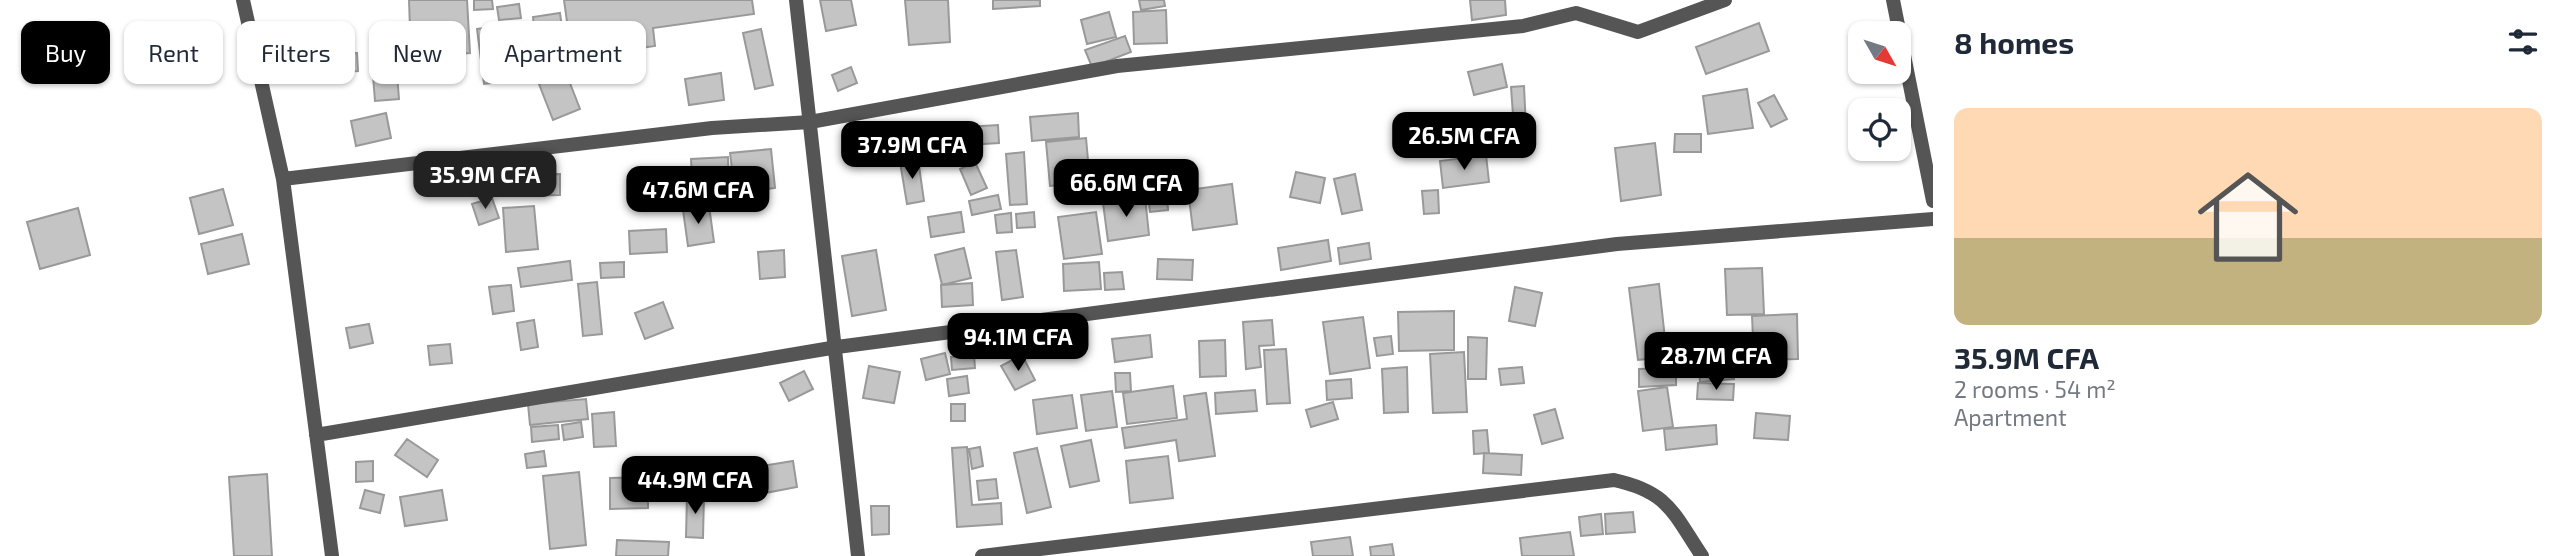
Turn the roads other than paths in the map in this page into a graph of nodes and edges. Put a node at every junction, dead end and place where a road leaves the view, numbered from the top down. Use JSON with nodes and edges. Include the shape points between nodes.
{"nodes":[{"id":1,"x":243,"y":0,"type":"edge"},
{"id":2,"x":796,"y":0,"type":"edge"},
{"id":3,"x":1725,"y":0,"type":"edge"},
{"id":4,"x":1893,"y":0,"type":"edge"},
{"id":5,"x":810,"y":122,"type":"junction"},
{"id":6,"x":282,"y":179,"type":"junction"},
{"id":7,"x":1933,"y":201,"type":"edge"},
{"id":8,"x":1933,"y":219,"type":"edge"},
{"id":9,"x":836,"y":347,"type":"junction"},
{"id":10,"x":316,"y":435,"type":"junction"},
{"id":11,"x":332,"y":556,"type":"edge"},
{"id":12,"x":858,"y":556,"type":"edge"},
{"id":13,"x":982,"y":556,"type":"edge"},
{"id":14,"x":1702,"y":556,"type":"edge"}],
"edges":[{"from":1,"to":6,"type":"street"},
{"from":2,"to":5,"type":"street"},
{"from":3,"to":5,"type":"street","via":[[1639,32],[1576,13],[1523,26],[1117,66]]},
{"from":4,"to":7,"type":"street"},
{"from":5,"to":6,"type":"street","via":[[712,128]]},
{"from":5,"to":9,"type":"street"},
{"from":6,"to":10,"type":"street"},
{"from":8,"to":9,"type":"street","via":[[1617,244]]},
{"from":9,"to":10,"type":"street"},
{"from":9,"to":12,"type":"street"},
{"from":10,"to":11,"type":"street"},
{"from":13,"to":14,"type":"street","via":[[1614,480],[1657,495]]}]}
